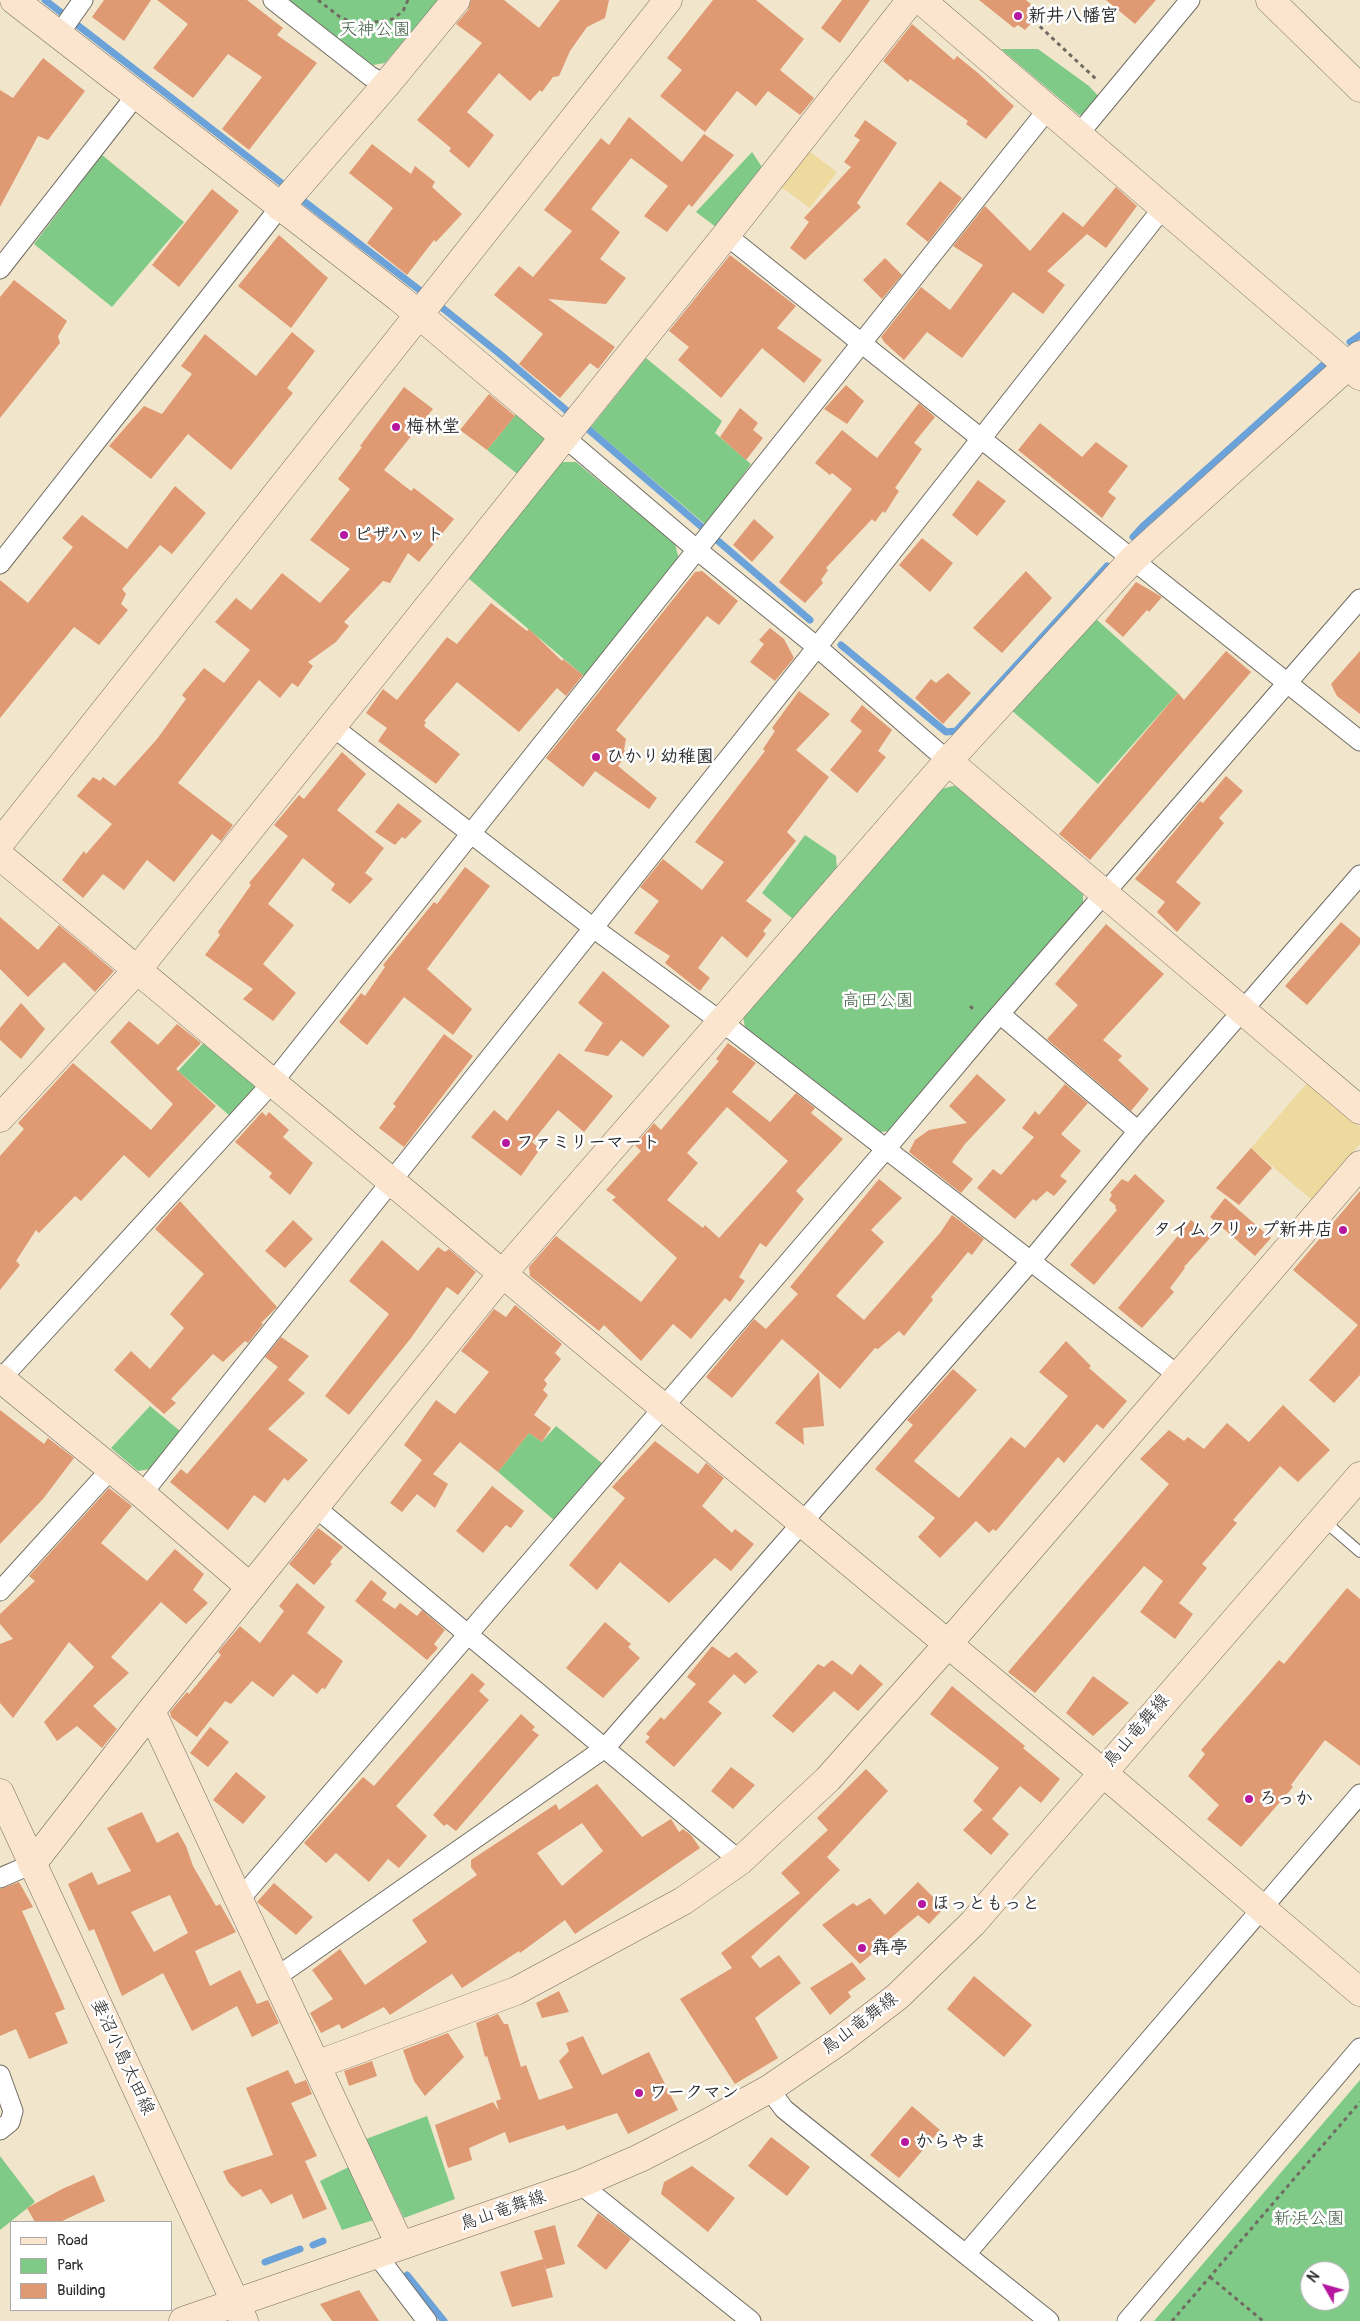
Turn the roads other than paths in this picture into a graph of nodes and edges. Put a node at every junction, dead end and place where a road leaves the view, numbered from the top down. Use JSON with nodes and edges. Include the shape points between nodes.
{"nodes":[{"id":1,"x":14,"y":0,"type":"edge"},
{"id":2,"x":83,"y":0,"type":"edge"},
{"id":3,"x":273,"y":0,"type":"edge"},
{"id":4,"x":456,"y":0,"type":"edge"},
{"id":5,"x":668,"y":0,"type":"edge"},
{"id":6,"x":911,"y":0,"type":"edge"},
{"id":7,"x":921,"y":0,"type":"edge"},
{"id":8,"x":1190,"y":0,"type":"edge"},
{"id":9,"x":1270,"y":0,"type":"edge"},
{"id":10,"x":58,"y":34,"type":"junction"},
{"id":11,"x":386,"y":85,"type":"junction"},
{"id":12,"x":1360,"y":88,"type":"edge"},
{"id":13,"x":137,"y":94,"type":"junction"},
{"id":14,"x":1048,"y":109,"type":"junction"},
{"id":15,"x":1078,"y":135,"type":"junction"},
{"id":16,"x":280,"y":207,"type":"junction"},
{"id":17,"x":1162,"y":209,"type":"junction"},
{"id":18,"x":726,"y":235,"type":"junction"},
{"id":19,"x":0,"y":270,"type":"edge"},
{"id":20,"x":418,"y":314,"type":"junction"},
{"id":21,"x":860,"y":343,"type":"junction"},
{"id":22,"x":1356,"y":365,"type":"edge"},
{"id":23,"x":563,"y":436,"type":"junction"},
{"id":24,"x":981,"y":438,"type":"junction"},
{"id":25,"x":696,"y":549,"type":"junction"},
{"id":26,"x":1133,"y":559,"type":"junction"},
{"id":27,"x":0,"y":564,"type":"edge"},
{"id":28,"x":1360,"y":599,"type":"edge"},
{"id":29,"x":817,"y":647,"type":"junction"},
{"id":30,"x":1288,"y":683,"type":"junction"},
{"id":31,"x":333,"y":727,"type":"junction"},
{"id":32,"x":1360,"y":741,"type":"edge"},
{"id":33,"x":948,"y":761,"type":"junction"},
{"id":34,"x":471,"y":833,"type":"junction"},
{"id":35,"x":0,"y":843,"type":"edge"},
{"id":36,"x":0,"y":856,"type":"edge"},
{"id":37,"x":1360,"y":875,"type":"edge"},
{"id":38,"x":1106,"y":894,"type":"junction"},
{"id":39,"x":592,"y":927,"type":"junction"},
{"id":40,"x":137,"y":970,"type":"junction"},
{"id":41,"x":1244,"y":1011,"type":"junction"},
{"id":42,"x":1000,"y":1014,"type":"junction"},
{"id":43,"x":720,"y":1021,"type":"junction"},
{"id":44,"x":273,"y":1082,"type":"junction"},
{"id":45,"x":1360,"y":1110,"type":"edge"},
{"id":46,"x":0,"y":1118,"type":"edge"},
{"id":47,"x":1138,"y":1131,"type":"junction"},
{"id":48,"x":886,"y":1150,"type":"junction"},
{"id":49,"x":1360,"y":1165,"type":"edge"},
{"id":50,"x":391,"y":1181,"type":"junction"},
{"id":51,"x":1030,"y":1262,"type":"junction"},
{"id":52,"x":503,"y":1274,"type":"junction"},
{"id":53,"x":1179,"y":1376,"type":"junction"},
{"id":54,"x":0,"y":1379,"type":"edge"},
{"id":55,"x":663,"y":1407,"type":"junction"},
{"id":56,"x":111,"y":1469,"type":"junction"},
{"id":57,"x":1360,"y":1476,"type":"edge"},
{"id":58,"x":142,"y":1494,"type":"junction"},
{"id":59,"x":315,"y":1507,"type":"junction"},
{"id":60,"x":1323,"y":1519,"type":"junction"},
{"id":61,"x":802,"y":1522,"type":"junction"},
{"id":62,"x":1360,"y":1552,"type":"edge"},
{"id":63,"x":250,"y":1587,"type":"junction"},
{"id":64,"x":0,"y":1590,"type":"edge"},
{"id":65,"x":467,"y":1635,"type":"junction"},
{"id":66,"x":948,"y":1644,"type":"junction"},
{"id":67,"x":151,"y":1711,"type":"junction"},
{"id":68,"x":605,"y":1748,"type":"junction"},
{"id":69,"x":1102,"y":1772,"type":"junction"},
{"id":70,"x":0,"y":1793,"type":"edge"},
{"id":71,"x":1360,"y":1794,"type":"edge"},
{"id":72,"x":740,"y":1861,"type":"junction"},
{"id":73,"x":32,"y":1864,"type":"junction"},
{"id":74,"x":0,"y":1878,"type":"edge"},
{"id":75,"x":240,"y":1899,"type":"junction"},
{"id":76,"x":1262,"y":1910,"type":"junction"},
{"id":77,"x":275,"y":1978,"type":"junction"},
{"id":78,"x":1360,"y":1992,"type":"edge"},
{"id":79,"x":1360,"y":2048,"type":"edge"},
{"id":80,"x":316,"y":2065,"type":"junction"},
{"id":81,"x":0,"y":2075,"type":"edge"},
{"id":82,"x":769,"y":2089,"type":"junction"},
{"id":83,"x":0,"y":2130,"type":"edge"},
{"id":84,"x":580,"y":2184,"type":"junction"},
{"id":85,"x":388,"y":2250,"type":"junction"},
{"id":86,"x":966,"y":2254,"type":"junction"},
{"id":87,"x":239,"y":2312,"type":"edge"},
{"id":88,"x":183,"y":2321,"type":"edge"},
{"id":89,"x":427,"y":2321,"type":"edge"},
{"id":90,"x":751,"y":2321,"type":"edge"},
{"id":91,"x":1048,"y":2321,"type":"edge"},
{"id":92,"x":1127,"y":2321,"type":"edge"}],
"edges":[{"from":1,"to":10,"type":"street"},
{"from":2,"to":10,"type":"street"},
{"from":3,"to":11,"type":"street"},
{"from":4,"to":11,"type":"street"},
{"from":5,"to":20,"type":"street"},
{"from":6,"to":18,"type":"street"},
{"from":7,"to":14,"type":"street"},
{"from":8,"to":15,"type":"street"},
{"from":9,"to":12,"type":"street"},
{"from":10,"to":13,"type":"street"},
{"from":11,"to":16,"type":"street"},
{"from":13,"to":16,"type":"street"},
{"from":13,"to":19,"type":"street"},
{"from":14,"to":15,"type":"street"},
{"from":14,"to":21,"type":"street"},
{"from":15,"to":17,"type":"street"},
{"from":16,"to":20,"type":"street"},
{"from":16,"to":27,"type":"street"},
{"from":17,"to":22,"type":"street"},
{"from":17,"to":24,"type":"street"},
{"from":18,"to":21,"type":"street"},
{"from":18,"to":23,"type":"street"},
{"from":20,"to":23,"type":"street"},
{"from":20,"to":35,"type":"street"},
{"from":21,"to":24,"type":"street"},
{"from":21,"to":25,"type":"street"},
{"from":22,"to":26,"type":"street"},
{"from":23,"to":25,"type":"street"},
{"from":23,"to":31,"type":"street"},
{"from":24,"to":26,"type":"street"},
{"from":24,"to":29,"type":"street"},
{"from":25,"to":29,"type":"street"},
{"from":25,"to":34,"type":"street"},
{"from":26,"to":30,"type":"street"},
{"from":26,"to":33,"type":"street"},
{"from":28,"to":30,"type":"street"},
{"from":29,"to":33,"type":"street"},
{"from":29,"to":39,"type":"street"},
{"from":30,"to":32,"type":"street"},
{"from":30,"to":38,"type":"street"},
{"from":31,"to":34,"type":"street"},
{"from":31,"to":40,"type":"street"},
{"from":33,"to":38,"type":"street"},
{"from":33,"to":43,"type":"street"},
{"from":34,"to":39,"type":"street"},
{"from":34,"to":44,"type":"street"},
{"from":36,"to":40,"type":"street"},
{"from":37,"to":41,"type":"street"},
{"from":38,"to":41,"type":"street"},
{"from":38,"to":42,"type":"street"},
{"from":39,"to":43,"type":"street"},
{"from":39,"to":50,"type":"street"},
{"from":40,"to":44,"type":"street"},
{"from":40,"to":46,"type":"street"},
{"from":41,"to":45,"type":"street"},
{"from":41,"to":47,"type":"street"},
{"from":42,"to":47,"type":"street"},
{"from":42,"to":48,"type":"street"},
{"from":43,"to":48,"type":"street"},
{"from":43,"to":52,"type":"street"},
{"from":44,"to":50,"type":"street"},
{"from":44,"to":54,"type":"street"},
{"from":47,"to":51,"type":"street"},
{"from":48,"to":51,"type":"street"},
{"from":48,"to":55,"type":"street"},
{"from":49,"to":53,"type":"street"},
{"from":50,"to":52,"type":"street"},
{"from":50,"to":58,"type":"street"},
{"from":51,"to":53,"type":"street"},
{"from":51,"to":61,"type":"street"},
{"from":52,"to":55,"type":"street"},
{"from":52,"to":59,"type":"street"},
{"from":53,"to":66,"type":"street"},
{"from":54,"to":56,"type":"street"},
{"from":55,"to":61,"type":"street"},
{"from":55,"to":65,"type":"street"},
{"from":56,"to":58,"type":"street"},
{"from":56,"to":64,"type":"street"},
{"from":57,"to":60,"type":"street","name":"鳥山竜舞線"},
{"from":58,"to":63,"type":"street"},
{"from":59,"to":63,"type":"street"},
{"from":59,"to":65,"type":"street"},
{"from":60,"to":62,"type":"lane"},
{"from":60,"to":69,"type":"street","name":"鳥山竜舞線"},
{"from":61,"to":66,"type":"street"},
{"from":61,"to":68,"type":"street"},
{"from":63,"to":67,"type":"street"},
{"from":65,"to":68,"type":"street"},
{"from":65,"to":75,"type":"street"},
{"from":66,"to":69,"type":"street"},
{"from":66,"to":72,"type":"street","via":[[828,1779]]},
{"from":67,"to":73,"type":"street"},
{"from":67,"to":75,"type":"street"},
{"from":68,"to":72,"type":"street"},
{"from":68,"to":77,"type":"street"},
{"from":69,"to":76,"type":"street"},
{"from":69,"to":82,"type":"street","name":"鳥山竜舞線","via":[[973,1923],[898,1996]]},
{"from":70,"to":73,"type":"street","name":"妻沼小島太田線"},
{"from":71,"to":76,"type":"street"},
{"from":72,"to":80,"type":"street","via":[[683,1901],[516,1991]]},
{"from":73,"to":74,"type":"street"},
{"from":73,"to":87,"type":"street","name":"妻沼小島太田線"},
{"from":75,"to":77,"type":"street"},
{"from":76,"to":78,"type":"street"},
{"from":76,"to":86,"type":"street"},
{"from":77,"to":80,"type":"street"},
{"from":79,"to":92,"type":"street"},
{"from":80,"to":85,"type":"street"},
{"from":81,"to":83,"type":"street","via":[[13,2111],[10,2122]]},
{"from":82,"to":84,"type":"street","name":"鳥山竜舞線","via":[[640,2158]]},
{"from":82,"to":86,"type":"street","via":[[784,2109]]},
{"from":84,"to":85,"type":"street","name":"鳥山竜舞線"},
{"from":84,"to":90,"type":"street"},
{"from":85,"to":87,"type":"street","name":"鳥山竜舞線"},
{"from":85,"to":89,"type":"street"},
{"from":86,"to":91,"type":"street"},
{"from":87,"to":88,"type":"street","name":"鳥山竜舞線"}]}
